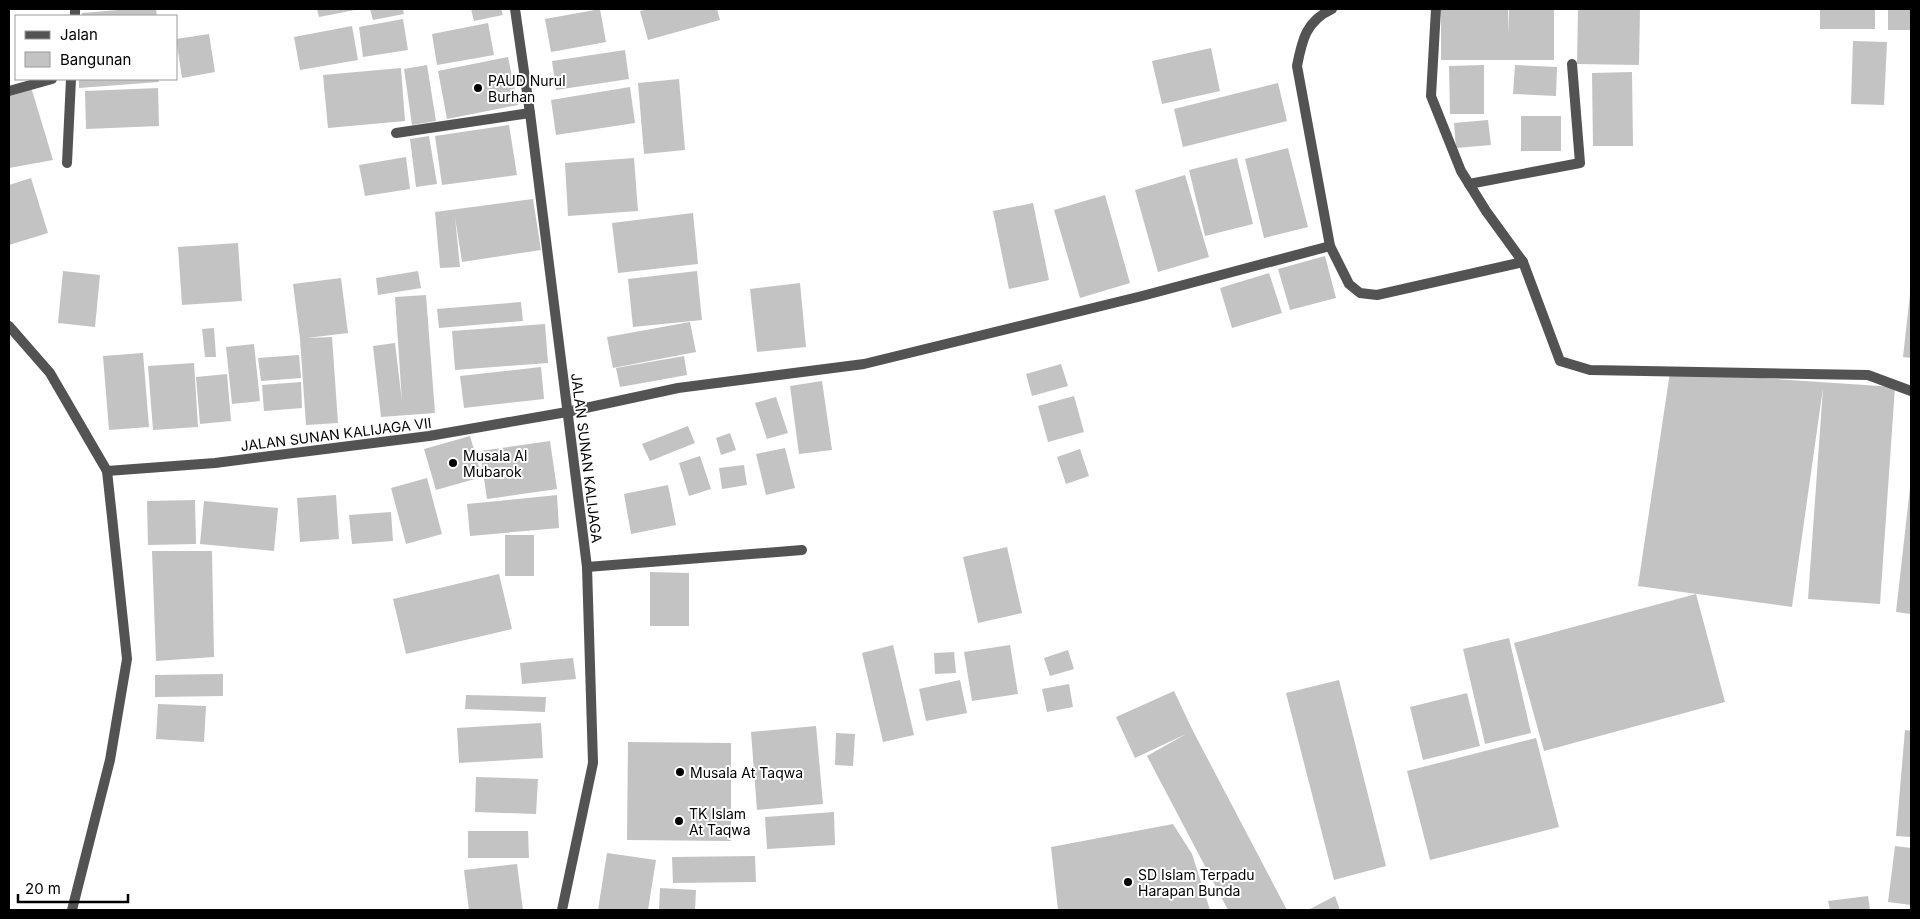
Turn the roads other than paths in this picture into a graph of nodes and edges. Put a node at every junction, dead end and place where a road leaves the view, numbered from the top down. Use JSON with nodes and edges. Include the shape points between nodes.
{"nodes":[{"id":1,"x":514,"y":9,"type":"edge"},
{"id":2,"x":1332,"y":9,"type":"edge"},
{"id":3,"x":1436,"y":9,"type":"edge"},
{"id":4,"x":1572,"y":64,"type":"dead end"},
{"id":5,"x":48,"y":80,"type":"edge"},
{"id":6,"x":71,"y":80,"type":"edge"},
{"id":7,"x":9,"y":91,"type":"edge"},
{"id":8,"x":530,"y":113,"type":"junction"},
{"id":9,"x":396,"y":133,"type":"dead end"},
{"id":10,"x":67,"y":162,"type":"dead end"},
{"id":11,"x":1469,"y":184,"type":"junction"},
{"id":12,"x":1330,"y":246,"type":"junction"},
{"id":13,"x":1523,"y":262,"type":"junction"},
{"id":14,"x":9,"y":326,"type":"edge"},
{"id":15,"x":1911,"y":391,"type":"edge"},
{"id":16,"x":568,"y":412,"type":"junction"},
{"id":17,"x":107,"y":471,"type":"junction"},
{"id":18,"x":802,"y":550,"type":"dead end"},
{"id":19,"x":586,"y":567,"type":"junction"},
{"id":20,"x":72,"y":910,"type":"edge"},
{"id":21,"x":562,"y":910,"type":"edge"}],
"edges":[{"from":1,"to":8,"type":"street","name":"JALAN SUNAN KALIJAGA"},
{"from":2,"to":12,"type":"street","via":[[1319,15],[1303,37],[1297,66]]},
{"from":3,"to":11,"type":"street","via":[[1431,96]]},
{"from":4,"to":11,"type":"street","via":[[1580,163]]},
{"from":5,"to":7,"type":"street"},
{"from":6,"to":10,"type":"street"},
{"from":8,"to":9,"type":"street"},
{"from":8,"to":16,"type":"street","name":"JALAN SUNAN KALIJAGA"},
{"from":11,"to":13,"type":"street"},
{"from":12,"to":13,"type":"street","via":[[1349,284],[1360,293],[1377,295]]},
{"from":12,"to":16,"type":"street","name":"JALAN SUNAN KALIJAGA VII","via":[[864,364],[678,388]]},
{"from":13,"to":15,"type":"street","via":[[1560,362],[1590,370],[1868,375]]},
{"from":14,"to":17,"type":"street","via":[[50,374]]},
{"from":16,"to":17,"type":"street","name":"JALAN SUNAN KALIJAGA VII","via":[[400,440],[215,463]]},
{"from":16,"to":19,"type":"street","name":"JALAN SUNAN KALIJAGA"},
{"from":17,"to":20,"type":"street","via":[[127,659],[110,760]]},
{"from":18,"to":19,"type":"street"},
{"from":19,"to":21,"type":"street","name":"JALAN SUNAN KALIJAGA","via":[[593,763]]}]}
